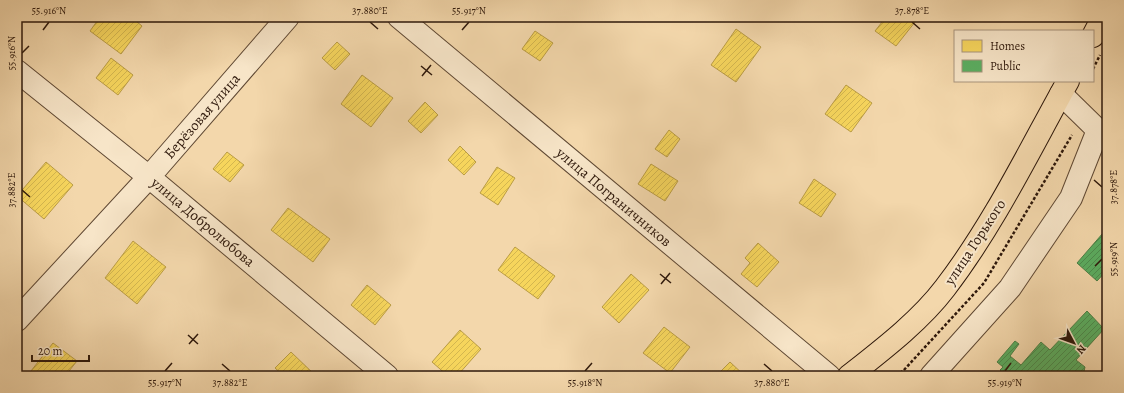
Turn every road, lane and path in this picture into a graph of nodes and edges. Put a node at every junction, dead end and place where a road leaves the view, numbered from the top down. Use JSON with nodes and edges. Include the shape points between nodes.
{"nodes":[{"id":1,"x":288,"y":17,"type":"edge"},
{"id":2,"x":399,"y":17,"type":"edge"},
{"id":3,"x":1103,"y":17,"type":"edge"},
{"id":4,"x":1094,"y":34,"type":"edge"},
{"id":5,"x":17,"y":71,"type":"edge"},
{"id":6,"x":1064,"y":87,"type":"edge"},
{"id":7,"x":1102,"y":135,"type":"edge"},
{"id":8,"x":149,"y":177,"type":"junction"},
{"id":9,"x":17,"y":320,"type":"edge"},
{"id":10,"x":387,"y":376,"type":"edge"},
{"id":11,"x":830,"y":376,"type":"edge"},
{"id":12,"x":849,"y":376,"type":"edge"},
{"id":13,"x":931,"y":376,"type":"edge"}],
"edges":[{"from":1,"to":8,"type":"street","name":"Берёзовая улица"},
{"from":2,"to":11,"type":"street","name":"улица Пограничников"},
{"from":3,"to":4,"type":"main road"},
{"from":5,"to":8,"type":"street","name":"улица Добролюбова"},
{"from":6,"to":7,"type":"street"},
{"from":6,"to":12,"type":"main road","name":"улица Горького","via":[[987,229],[945,289],[898,337]]},
{"from":7,"to":13,"type":"street","via":[[1071,198],[1010,288]]},
{"from":8,"to":9,"type":"street","name":"Берёзовая улица"},
{"from":8,"to":10,"type":"street","name":"улица Добролюбова"}]}
